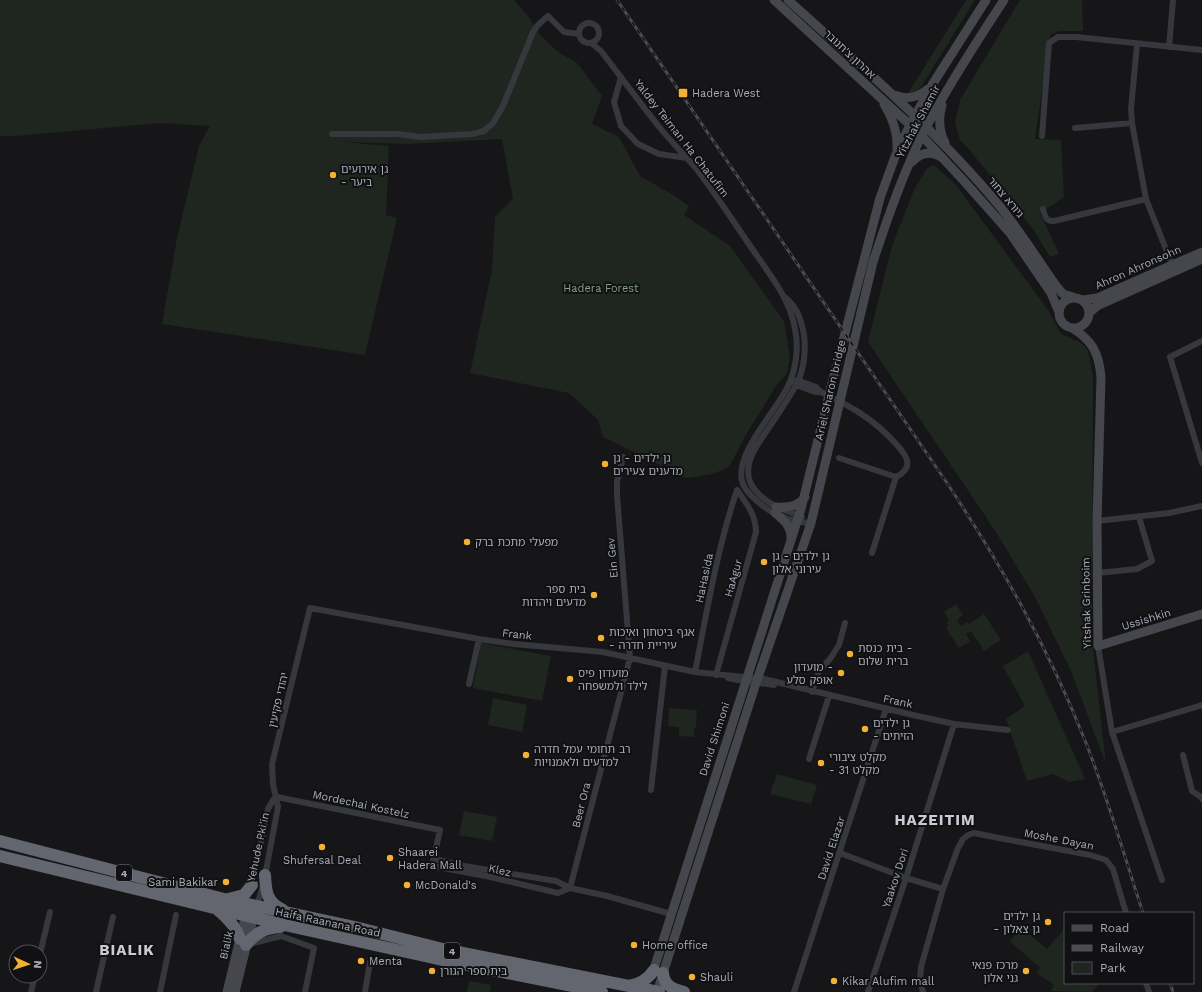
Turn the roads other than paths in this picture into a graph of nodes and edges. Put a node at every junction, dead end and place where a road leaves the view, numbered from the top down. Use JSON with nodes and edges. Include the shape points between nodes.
{"nodes":[{"id":1,"x":774,"y":0,"type":"edge"},
{"id":2,"x":788,"y":0,"type":"edge"},
{"id":3,"x":986,"y":0,"type":"edge"},
{"id":4,"x":1004,"y":0,"type":"edge"},
{"id":5,"x":1173,"y":0,"type":"edge"},
{"id":6,"x":579,"y":34,"type":"junction"},
{"id":7,"x":597,"y":38,"type":"junction"},
{"id":8,"x":591,"y":43,"type":"junction"},
{"id":9,"x":1137,"y":44,"type":"junction"},
{"id":10,"x":1169,"y":47,"type":"junction"},
{"id":11,"x":1202,"y":50,"type":"edge"},
{"id":12,"x":601,"y":51,"type":"junction"},
{"id":13,"x":621,"y":77,"type":"junction"},
{"id":14,"x":932,"y":85,"type":"junction"},
{"id":15,"x":889,"y":92,"type":"junction"},
{"id":16,"x":877,"y":95,"type":"junction"},
{"id":17,"x":945,"y":95,"type":"junction"},
{"id":18,"x":915,"y":116,"type":"junction"},
{"id":19,"x":1132,"y":123,"type":"junction"},
{"id":20,"x":910,"y":125,"type":"junction"},
{"id":21,"x":927,"y":127,"type":"junction"},
{"id":22,"x":1075,"y":128,"type":"dead end"},
{"id":23,"x":332,"y":134,"type":"dead end"},
{"id":24,"x":922,"y":136,"type":"junction"},
{"id":25,"x":1042,"y":136,"type":"dead end"},
{"id":26,"x":896,"y":154,"type":"junction"},
{"id":27,"x":954,"y":156,"type":"junction"},
{"id":28,"x":687,"y":158,"type":"junction"},
{"id":29,"x":945,"y":160,"type":"junction"},
{"id":30,"x":907,"y":168,"type":"junction"},
{"id":31,"x":1146,"y":199,"type":"junction"},
{"id":32,"x":1043,"y":209,"type":"dead end"},
{"id":33,"x":1202,"y":252,"type":"edge"},
{"id":34,"x":864,"y":254,"type":"joint"},
{"id":35,"x":1202,"y":260,"type":"edge"},
{"id":36,"x":873,"y":262,"type":"joint"},
{"id":37,"x":1173,"y":268,"type":"junction"},
{"id":38,"x":785,"y":297,"type":"junction"},
{"id":39,"x":1073,"y":297,"type":"junction"},
{"id":40,"x":1083,"y":300,"type":"junction"},
{"id":41,"x":1059,"y":312,"type":"junction"},
{"id":42,"x":1089,"y":313,"type":"junction"},
{"id":43,"x":1086,"y":322,"type":"junction"},
{"id":44,"x":1072,"y":328,"type":"junction"},
{"id":45,"x":1202,"y":341,"type":"edge"},
{"id":46,"x":1090,"y":342,"type":"junction"},
{"id":47,"x":791,"y":379,"type":"junction"},
{"id":48,"x":798,"y":383,"type":"junction"},
{"id":49,"x":623,"y":456,"type":"dead end"},
{"id":50,"x":839,"y":458,"type":"dead end"},
{"id":51,"x":1202,"y":463,"type":"edge"},
{"id":52,"x":896,"y":477,"type":"junction"},
{"id":53,"x":736,"y":490,"type":"joint"},
{"id":54,"x":805,"y":497,"type":"junction"},
{"id":55,"x":1202,"y":506,"type":"edge"},
{"id":56,"x":775,"y":510,"type":"junction"},
{"id":57,"x":1139,"y":516,"type":"junction"},
{"id":58,"x":798,"y":519,"type":"junction"},
{"id":59,"x":1097,"y":521,"type":"junction"},
{"id":60,"x":811,"y":523,"type":"junction"},
{"id":61,"x":791,"y":541,"type":"junction"},
{"id":62,"x":872,"y":552,"type":"dead end"},
{"id":63,"x":1097,"y":573,"type":"junction"},
{"id":64,"x":310,"y":608,"type":"joint"},
{"id":65,"x":1202,"y":614,"type":"edge"},
{"id":66,"x":845,"y":623,"type":"dead end"},
{"id":67,"x":478,"y":639,"type":"junction"},
{"id":68,"x":1098,"y":646,"type":"junction"},
{"id":69,"x":630,"y":658,"type":"junction"},
{"id":70,"x":665,"y":666,"type":"junction"},
{"id":71,"x":695,"y":672,"type":"junction"},
{"id":72,"x":716,"y":675,"type":"junction"},
{"id":73,"x":746,"y":679,"type":"junction"},
{"id":74,"x":756,"y":681,"type":"junction"},
{"id":75,"x":469,"y":684,"type":"dead end"},
{"id":76,"x":812,"y":692,"type":"junction"},
{"id":77,"x":829,"y":696,"type":"junction"},
{"id":78,"x":1202,"y":704,"type":"edge"},
{"id":79,"x":886,"y":709,"type":"junction"},
{"id":80,"x":954,"y":724,"type":"junction"},
{"id":81,"x":1008,"y":730,"type":"dead end"},
{"id":82,"x":1112,"y":732,"type":"junction"},
{"id":83,"x":1183,"y":755,"type":"dead end"},
{"id":84,"x":809,"y":759,"type":"dead end"},
{"id":85,"x":651,"y":790,"type":"dead end"},
{"id":86,"x":277,"y":797,"type":"junction"},
{"id":87,"x":1202,"y":797,"type":"edge"},
{"id":88,"x":0,"y":841,"type":"edge"},
{"id":89,"x":840,"y":853,"type":"junction"},
{"id":90,"x":0,"y":856,"type":"edge"},
{"id":91,"x":434,"y":859,"type":"junction"},
{"id":92,"x":265,"y":875,"type":"junction"},
{"id":93,"x":906,"y":878,"type":"junction"},
{"id":94,"x":1162,"y":880,"type":"dead end"},
{"id":95,"x":252,"y":885,"type":"junction"},
{"id":96,"x":570,"y":888,"type":"junction"},
{"id":97,"x":943,"y":889,"type":"junction"},
{"id":98,"x":224,"y":899,"type":"junction"},
{"id":99,"x":215,"y":909,"type":"junction"},
{"id":100,"x":251,"y":911,"type":"junction"},
{"id":101,"x":50,"y":912,"type":"dead end"},
{"id":102,"x":1126,"y":912,"type":"edge"},
{"id":103,"x":291,"y":913,"type":"junction"},
{"id":104,"x":671,"y":914,"type":"junction"},
{"id":105,"x":176,"y":915,"type":"dead end"},
{"id":106,"x":113,"y":917,"type":"dead end"},
{"id":107,"x":289,"y":926,"type":"junction"},
{"id":108,"x":243,"y":942,"type":"junction"},
{"id":109,"x":42,"y":944,"type":"edge"},
{"id":110,"x":370,"y":962,"type":"dead end"},
{"id":111,"x":658,"y":971,"type":"junction"},
{"id":112,"x":629,"y":986,"type":"junction"},
{"id":113,"x":653,"y":991,"type":"edge"},
{"id":114,"x":96,"y":992,"type":"edge"},
{"id":115,"x":160,"y":992,"type":"edge"},
{"id":116,"x":227,"y":992,"type":"edge"},
{"id":117,"x":235,"y":992,"type":"edge"},
{"id":118,"x":305,"y":992,"type":"edge"},
{"id":119,"x":365,"y":992,"type":"edge"},
{"id":120,"x":602,"y":992,"type":"edge"},
{"id":121,"x":684,"y":992,"type":"edge"},
{"id":122,"x":794,"y":992,"type":"edge"},
{"id":123,"x":868,"y":992,"type":"edge"},
{"id":124,"x":923,"y":992,"type":"edge"}],
"edges":[{"from":1,"to":16,"type":"main road","name":"אהרון צ'חנובר"},
{"from":2,"to":15,"type":"main road","name":"אהרון צ'חנובר"},
{"from":3,"to":14,"type":"main road","name":"Yitzhak Shamir"},
{"from":4,"to":17,"type":"main road","name":"Yitzhak Shamir"},
{"from":5,"to":10,"type":"street"},
{"from":6,"to":7,"type":"street","via":[[583,25],[592,23],[598,30]]},
{"from":6,"to":8,"type":"street","via":[[584,42]]},
{"from":6,"to":23,"type":"street","via":[[564,32],[548,16],[538,25],[503,106],[490,127],[484,131],[421,137],[398,134]]},
{"from":7,"to":8,"type":"street"},
{"from":7,"to":12,"type":"street","name":"Yaldey Teiman Ha Chatufim"},
{"from":8,"to":12,"type":"street","name":"Yaldey Teiman Ha Chatufim"},
{"from":9,"to":10,"type":"street"},
{"from":9,"to":19,"type":"street"},
{"from":9,"to":25,"type":"street","via":[[1065,36],[1049,43]]},
{"from":10,"to":11,"type":"street"},
{"from":12,"to":13,"type":"street","name":"Yaldey Teiman Ha Chatufim"},
{"from":13,"to":28,"type":"street","name":"Yaldey Teiman Ha Chatufim"},
{"from":13,"to":28,"type":"street","via":[[614,102],[621,126],[638,144],[652,151]]},
{"from":14,"to":15,"type":"main road","via":[[913,97],[903,98]]},
{"from":14,"to":18,"type":"main road","name":"Yitzhak Shamir"},
{"from":15,"to":18,"type":"main road","name":"אהרון צ'חנובר"},
{"from":16,"to":20,"type":"main road","name":"אהרון צ'חנובר"},
{"from":16,"to":26,"type":"main road","via":[[895,128]]},
{"from":17,"to":21,"type":"main road","name":"Yitzhak Shamir"},
{"from":17,"to":27,"type":"main road","via":[[940,131],[946,146]]},
{"from":18,"to":20,"type":"main road","name":"Yitzhak Shamir"},
{"from":18,"to":21,"type":"main road","name":"גיורא צחור"},
{"from":19,"to":22,"type":"street"},
{"from":19,"to":31,"type":"street"},
{"from":20,"to":24,"type":"main road","name":"גיורא צחור"},
{"from":20,"to":26,"type":"main road","name":"Yitzhak Shamir"},
{"from":21,"to":24,"type":"main road","name":"Yitzhak Shamir"},
{"from":21,"to":27,"type":"main road","name":"גיורא צחור"},
{"from":24,"to":29,"type":"main road","name":"גיורא צחור"},
{"from":24,"to":30,"type":"main road","name":"Yitzhak Shamir"},
{"from":26,"to":34,"type":"main road","name":"Yitzhak Shamir"},
{"from":27,"to":39,"type":"main road","name":"גיורא צחור","via":[[1009,218],[1057,287],[1063,294]]},
{"from":28,"to":38,"type":"street","name":"Yaldey Teiman Ha Chatufim"},
{"from":29,"to":30,"type":"main road","via":[[933,153],[926,153],[915,159]]},
{"from":29,"to":41,"type":"main road","name":"גיורא צחור","via":[[1010,233],[1050,293]]},
{"from":30,"to":36,"type":"main road","name":"Yitzhak Shamir"},
{"from":31,"to":32,"type":"street","via":[[1050,222],[1046,219]]},
{"from":31,"to":37,"type":"street"},
{"from":33,"to":37,"type":"main road","name":"Ahron Ahronsohn"},
{"from":34,"to":54,"type":"main road","name":"Ariel Sharon bridge"},
{"from":35,"to":37,"type":"main road","name":"Ahron Ahronsohn"},
{"from":36,"to":60,"type":"main road","name":"Ariel Sharon bridge"},
{"from":37,"to":40,"type":"main road","name":"Ahron Ahronsohn","via":[[1097,298]]},
{"from":37,"to":42,"type":"main road","name":"Ahron Ahronsohn","via":[[1095,307]]},
{"from":38,"to":47,"type":"street","name":"Yaldey Teiman Ha Chatufim","via":[[797,341]]},
{"from":38,"to":48,"type":"street","name":"Yaldey Teiman Ha Chatufim","via":[[794,306],[803,327],[804,352]]},
{"from":39,"to":40,"type":"main road"},
{"from":39,"to":41,"type":"main road","via":[[1062,304]]},
{"from":40,"to":42,"type":"main road","via":[[1088,306]]},
{"from":41,"to":44,"type":"main road","via":[[1062,322]]},
{"from":42,"to":43,"type":"main road"},
{"from":43,"to":44,"type":"main road","via":[[1080,327]]},
{"from":43,"to":46,"type":"main road","name":"Yitshak Grinboim"},
{"from":44,"to":46,"type":"main road","name":"Yitshak Grinboim"},
{"from":45,"to":51,"type":"street","via":[[1170,357]]},
{"from":46,"to":59,"type":"main road","name":"Yitshak Grinboim","via":[[1100,364],[1101,376]]},
{"from":47,"to":48,"type":"street"},
{"from":47,"to":56,"type":"street","name":"Yaldey Teiman Ha Chatufim","via":[[752,442],[743,462],[742,481],[746,491],[761,505]]},
{"from":48,"to":52,"type":"street","via":[[862,413],[884,430],[908,460],[906,468]]},
{"from":48,"to":56,"type":"street","name":"Yaldey Teiman Ha Chatufim","via":[[755,449],[749,464],[748,476],[755,490]]},
{"from":49,"to":69,"type":"street","name":"Ein Gev","via":[[617,495]]},
{"from":50,"to":52,"type":"street"},
{"from":52,"to":62,"type":"street"},
{"from":53,"to":71,"type":"street","name":"HaHasida","via":[[712,583]]},
{"from":53,"to":72,"type":"street","name":"HaAgur","via":[[752,513],[756,532]]},
{"from":54,"to":56,"type":"main road","via":[[790,507]]},
{"from":54,"to":58,"type":"main road","name":"David Shimoni"},
{"from":55,"to":57,"type":"street"},
{"from":56,"to":58,"type":"street","name":"Yaldey Teiman Ha Chatufim"},
{"from":56,"to":61,"type":"main road","via":[[788,527]]},
{"from":57,"to":59,"type":"street"},
{"from":57,"to":63,"type":"street","via":[[1152,561],[1136,569]]},
{"from":58,"to":60,"type":"street","name":"Yaldey Teiman Ha Chatufim"},
{"from":58,"to":61,"type":"main road","name":"David Shimoni"},
{"from":59,"to":63,"type":"main road","name":"Yitshak Grinboim"},
{"from":60,"to":74,"type":"main road","name":"David Shimoni"},
{"from":61,"to":73,"type":"main road","name":"David Shimoni"},
{"from":63,"to":68,"type":"main road","name":"Yitshak Grinboim"},
{"from":64,"to":67,"type":"street","name":"Frank"},
{"from":64,"to":86,"type":"street","name":"יהודי פקיעין","via":[[272,764],[273,784]]},
{"from":65,"to":68,"type":"main road","name":"Ussishkin"},
{"from":66,"to":76,"type":"street","via":[[839,645],[819,672]]},
{"from":67,"to":69,"type":"street","name":"Frank","via":[[603,652]]},
{"from":67,"to":75,"type":"street"},
{"from":68,"to":82,"type":"street","name":"Yitshak Grinboim"},
{"from":69,"to":70,"type":"street","name":"Frank"},
{"from":69,"to":96,"type":"street","name":"Beer Ora"},
{"from":70,"to":71,"type":"street","name":"Frank"},
{"from":70,"to":85,"type":"street"},
{"from":71,"to":72,"type":"street","name":"Frank"},
{"from":72,"to":73,"type":"street","name":"Frank"},
{"from":73,"to":74,"type":"street","name":"Frank"},
{"from":73,"to":104,"type":"main road","name":"David Shimoni"},
{"from":74,"to":76,"type":"street","name":"Frank"},
{"from":74,"to":111,"type":"main road","name":"David Shimoni"},
{"from":76,"to":77,"type":"street","name":"Frank"},
{"from":77,"to":79,"type":"street","name":"Frank"},
{"from":77,"to":84,"type":"street"},
{"from":78,"to":82,"type":"street"},
{"from":79,"to":80,"type":"street","name":"Frank"},
{"from":79,"to":89,"type":"street","name":"David Elazar"},
{"from":80,"to":81,"type":"street","name":"Frank"},
{"from":80,"to":93,"type":"street","name":"Yaakov Dori"},
{"from":82,"to":94,"type":"street","name":"Yitshak Grinboim"},
{"from":83,"to":87,"type":"street","via":[[1192,791]]},
{"from":86,"to":91,"type":"street","name":"Mordechai Kostelz","via":[[440,830]]},
{"from":86,"to":92,"type":"street","name":"Yehude Pki'in","via":[[278,811]]},
{"from":86,"to":95,"type":"street","name":"Yehude Pki'in","via":[[268,809]]},
{"from":88,"to":98,"type":"highway","name":"Haifa Raanana Road","number":"4"},
{"from":89,"to":93,"type":"street"},
{"from":89,"to":122,"type":"street","name":"David Elazar"},
{"from":90,"to":99,"type":"highway","name":"Haifa Raanana Road","number":"4"},
{"from":91,"to":96,"type":"street","name":"Klez","via":[[556,881]]},
{"from":91,"to":96,"type":"street","name":"Klez","via":[[432,866],[558,893]]},
{"from":92,"to":100,"type":"street","name":"Yehude Pki'in"},
{"from":92,"to":103,"type":"highway","via":[[269,900]]},
{"from":93,"to":97,"type":"street"},
{"from":93,"to":123,"type":"street","name":"Yaakov Dori"},
{"from":95,"to":98,"type":"highway","via":[[244,894]]},
{"from":95,"to":100,"type":"street","name":"Yehude Pki'in"},
{"from":96,"to":104,"type":"street","name":"Klez"},
{"from":97,"to":102,"type":"street","name":"Moshe Dayan","via":[[962,839],[974,833],[1102,858],[1113,869]]},
{"from":97,"to":124,"type":"street","via":[[921,967],[920,981]]},
{"from":98,"to":100,"type":"highway","name":"Haifa Raanana Road","number":"4"},
{"from":99,"to":100,"type":"highway","name":"Haifa Raanana Road","number":"4"},
{"from":99,"to":108,"type":"highway","via":[[229,920]]},
{"from":100,"to":103,"type":"highway","name":"Haifa Raanana Road","number":"4"},
{"from":100,"to":107,"type":"highway","name":"Haifa Raanana Road","number":"4"},
{"from":100,"to":108,"type":"main road","name":"Bialik"},
{"from":101,"to":109,"type":"street"},
{"from":103,"to":112,"type":"highway","name":"Haifa Raanana Road","number":"4","via":[[443,949]]},
{"from":104,"to":111,"type":"main road","name":"David Shimoni"},
{"from":105,"to":115,"type":"street"},
{"from":106,"to":114,"type":"street"},
{"from":107,"to":108,"type":"highway","via":[[259,932]]},
{"from":107,"to":120,"type":"highway","name":"Haifa Raanana Road","number":"4"},
{"from":108,"to":116,"type":"main road","name":"Bialik"},
{"from":108,"to":117,"type":"main road","name":"Bialik"},
{"from":108,"to":118,"type":"street","via":[[281,936],[314,948]]},
{"from":110,"to":119,"type":"street"},
{"from":111,"to":112,"type":"highway","via":[[642,982]]},
{"from":111,"to":113,"type":"main road","name":"David Shimoni"},
{"from":111,"to":121,"type":"highway","via":[[667,985]]},
{"from":112,"to":113,"type":"highway","name":"Haifa Raanana Road","number":"4"}]}
